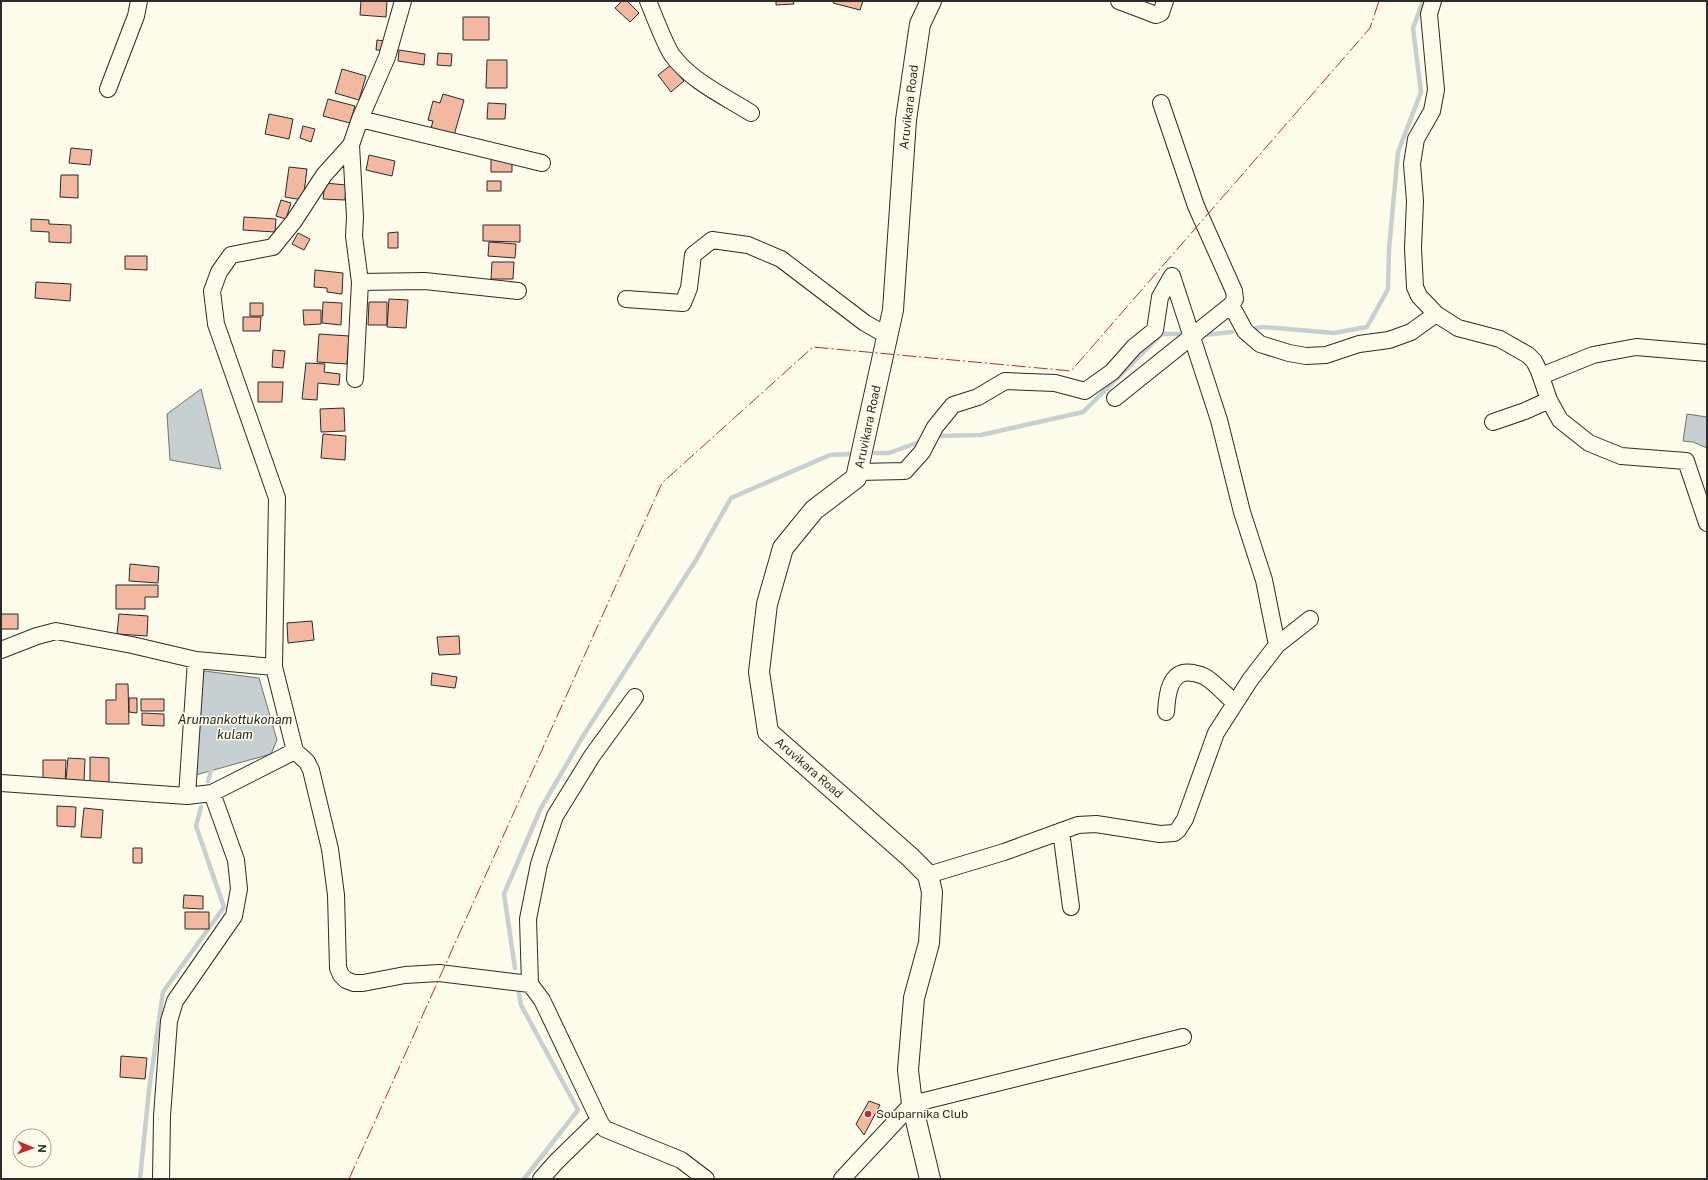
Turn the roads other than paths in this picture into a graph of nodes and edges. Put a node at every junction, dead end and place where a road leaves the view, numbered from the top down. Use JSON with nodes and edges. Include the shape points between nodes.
{"nodes":[{"id":1,"x":139,"y":1,"type":"edge"},
{"id":2,"x":403,"y":1,"type":"edge"},
{"id":3,"x":648,"y":1,"type":"edge"},
{"id":4,"x":931,"y":1,"type":"edge"},
{"id":5,"x":1119,"y":1,"type":"edge"},
{"id":6,"x":1164,"y":1,"type":"edge"},
{"id":7,"x":1433,"y":1,"type":"edge"},
{"id":8,"x":108,"y":89,"type":"dead end"},
{"id":9,"x":1161,"y":103,"type":"dead end"},
{"id":10,"x":751,"y":113,"type":"dead end"},
{"id":11,"x":360,"y":119,"type":"junction"},
{"id":12,"x":352,"y":145,"type":"junction"},
{"id":13,"x":542,"y":163,"type":"dead end"},
{"id":14,"x":360,"y":282,"type":"junction"},
{"id":15,"x":518,"y":291,"type":"dead end"},
{"id":16,"x":626,"y":298,"type":"dead end"},
{"id":17,"x":1232,"y":305,"type":"junction"},
{"id":18,"x":1436,"y":314,"type":"junction"},
{"id":19,"x":888,"y":336,"type":"junction"},
{"id":20,"x":1192,"y":336,"type":"junction"},
{"id":21,"x":1707,"y":353,"type":"edge"},
{"id":22,"x":355,"y":379,"type":"dead end"},
{"id":23,"x":1542,"y":380,"type":"junction"},
{"id":24,"x":1114,"y":398,"type":"dead end"},
{"id":25,"x":1549,"y":400,"type":"junction"},
{"id":26,"x":1493,"y":422,"type":"dead end"},
{"id":27,"x":858,"y":472,"type":"junction"},
{"id":28,"x":1707,"y":523,"type":"edge"},
{"id":29,"x":1310,"y":618,"type":"dead end"},
{"id":30,"x":1277,"y":645,"type":"junction"},
{"id":31,"x":1,"y":650,"type":"edge"},
{"id":32,"x":196,"y":660,"type":"junction"},
{"id":33,"x":274,"y":667,"type":"junction"},
{"id":34,"x":635,"y":697,"type":"dead end"},
{"id":35,"x":1235,"y":703,"type":"junction"},
{"id":36,"x":1166,"y":712,"type":"dead end"},
{"id":37,"x":295,"y":751,"type":"junction"},
{"id":38,"x":1,"y":783,"type":"edge"},
{"id":39,"x":212,"y":793,"type":"junction"},
{"id":40,"x":186,"y":796,"type":"junction"},
{"id":41,"x":1061,"y":831,"type":"junction"},
{"id":42,"x":928,"y":875,"type":"junction"},
{"id":43,"x":1071,"y":907,"type":"dead end"},
{"id":44,"x":530,"y":984,"type":"junction"},
{"id":45,"x":1183,"y":1037,"type":"dead end"},
{"id":46,"x":912,"y":1104,"type":"junction"},
{"id":47,"x":599,"y":1120,"type":"junction"},
{"id":48,"x":160,"y":1179,"type":"edge"},
{"id":49,"x":542,"y":1179,"type":"edge"},
{"id":50,"x":706,"y":1179,"type":"edge"},
{"id":51,"x":842,"y":1179,"type":"edge"},
{"id":52,"x":930,"y":1179,"type":"edge"}],
"edges":[{"from":1,"to":8,"type":"street","via":[[136,16]]},
{"from":2,"to":11,"type":"street","via":[[387,57]]},
{"from":3,"to":10,"type":"street","via":[[671,54],[701,82]]},
{"from":4,"to":19,"type":"main road","name":"Aruvikara Road","via":[[920,24],[906,120],[894,310]]},
{"from":5,"to":6,"type":"street","via":[[1156,15],[1160,13]]},
{"from":7,"to":18,"type":"street","via":[[1429,14],[1436,90],[1432,111],[1416,139],[1412,164],[1415,201],[1415,287],[1419,296]]},
{"from":9,"to":17,"type":"street","via":[[1196,206],[1235,295]]},
{"from":11,"to":12,"type":"street"},
{"from":11,"to":13,"type":"street"},
{"from":12,"to":14,"type":"street","via":[[354,236]]},
{"from":12,"to":33,"type":"street","via":[[324,175],[294,222],[273,247],[231,255],[219,272],[212,291],[216,324],[277,498]]},
{"from":14,"to":15,"type":"street","via":[[425,281]]},
{"from":14,"to":22,"type":"street"},
{"from":16,"to":19,"type":"street","via":[[683,303],[689,288],[693,255],[712,240],[748,245],[781,259],[864,323]]},
{"from":17,"to":18,"type":"street","via":[[1245,331],[1260,344],[1306,356],[1326,355],[1359,344],[1389,340],[1411,332]]},
{"from":17,"to":20,"type":"street"},
{"from":18,"to":23,"type":"street","via":[[1458,328],[1500,339],[1521,351],[1534,361]]},
{"from":19,"to":27,"type":"main road","name":"Aruvikara Road"},
{"from":20,"to":24,"type":"street"},
{"from":20,"to":27,"type":"street","via":[[1172,276],[1160,297],[1155,330],[1134,347],[1112,372],[1085,391],[1055,383],[1005,381],[978,397],[953,405],[935,427],[922,452],[905,471]]},
{"from":20,"to":30,"type":"street","via":[[1219,420],[1242,512],[1264,580]]},
{"from":21,"to":23,"type":"street","via":[[1636,347],[1594,356],[1546,374]]},
{"from":23,"to":25,"type":"street"},
{"from":25,"to":26,"type":"street"},
{"from":25,"to":28,"type":"street","via":[[1560,420],[1589,443],[1621,456],[1686,461]]},
{"from":27,"to":42,"type":"main road","name":"Aruvikara Road","via":[[856,478],[814,510],[783,548],[767,604],[759,672],[768,732]]},
{"from":29,"to":30,"type":"street"},
{"from":30,"to":35,"type":"street"},
{"from":31,"to":32,"type":"street","via":[[56,631]]},
{"from":32,"to":33,"type":"street"},
{"from":32,"to":40,"type":"street"},
{"from":33,"to":37,"type":"street"},
{"from":34,"to":44,"type":"street","via":[[592,756],[555,816],[539,864],[528,920]]},
{"from":35,"to":36,"type":"street","via":[[1207,678],[1185,673],[1173,678],[1167,697]]},
{"from":35,"to":41,"type":"street","via":[[1216,733],[1185,819],[1174,833],[1160,834],[1096,824]]},
{"from":37,"to":39,"type":"street"},
{"from":37,"to":44,"type":"street","via":[[307,762],[311,770],[330,849],[336,895],[338,968],[346,980],[359,983],[405,974],[439,973]]},
{"from":38,"to":40,"type":"street"},
{"from":39,"to":40,"type":"street"},
{"from":39,"to":48,"type":"street","via":[[236,860],[239,889],[234,916],[175,1001],[169,1021]]},
{"from":41,"to":42,"type":"street","via":[[1004,852]]},
{"from":41,"to":43,"type":"street"},
{"from":42,"to":46,"type":"main road","via":[[932,892],[929,943],[914,998],[908,1070]]},
{"from":44,"to":47,"type":"street","via":[[542,1000]]},
{"from":45,"to":46,"type":"street"},
{"from":46,"to":51,"type":"street"},
{"from":46,"to":52,"type":"main road"},
{"from":47,"to":49,"type":"street"},
{"from":47,"to":50,"type":"street","via":[[605,1130],[681,1160]]}]}
